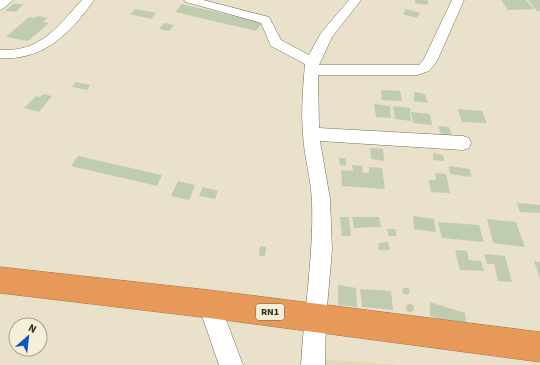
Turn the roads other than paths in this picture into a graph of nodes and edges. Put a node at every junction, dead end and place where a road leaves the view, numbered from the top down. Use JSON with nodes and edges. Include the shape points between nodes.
{"nodes":[{"id":1,"x":7,"y":0,"type":"edge"},
{"id":2,"x":88,"y":0,"type":"edge"},
{"id":3,"x":190,"y":0,"type":"edge"},
{"id":4,"x":355,"y":0,"type":"edge"},
{"id":5,"x":458,"y":0,"type":"edge"},
{"id":6,"x":0,"y":6,"type":"edge"},
{"id":7,"x":0,"y":54,"type":"edge"},
{"id":8,"x":312,"y":66,"type":"junction"},
{"id":9,"x":311,"y":134,"type":"junction"},
{"id":10,"x":463,"y":143,"type":"dead end"},
{"id":11,"x":0,"y":280,"type":"edge"},
{"id":12,"x":210,"y":304,"type":"junction"},
{"id":13,"x":315,"y":318,"type":"junction"},
{"id":14,"x":540,"y":347,"type":"edge"},
{"id":15,"x":231,"y":365,"type":"edge"},
{"id":16,"x":313,"y":365,"type":"edge"}],
"edges":[{"from":1,"to":6,"type":"street"},
{"from":2,"to":7,"type":"street","via":[[44,45],[20,55]]},
{"from":3,"to":8,"type":"street","via":[[265,20],[276,43]]},
{"from":4,"to":8,"type":"street","via":[[326,36]]},
{"from":5,"to":8,"type":"street","via":[[430,61],[424,68],[417,70]]},
{"from":8,"to":9,"type":"street"},
{"from":9,"to":10,"type":"street"},
{"from":9,"to":13,"type":"street","via":[[321,199],[322,250]]},
{"from":11,"to":12,"type":"highway","number":"RN1"},
{"from":12,"to":13,"type":"highway","number":"RN1"},
{"from":12,"to":15,"type":"street"},
{"from":13,"to":14,"type":"highway","number":"RN1"},
{"from":13,"to":16,"type":"street"}]}
